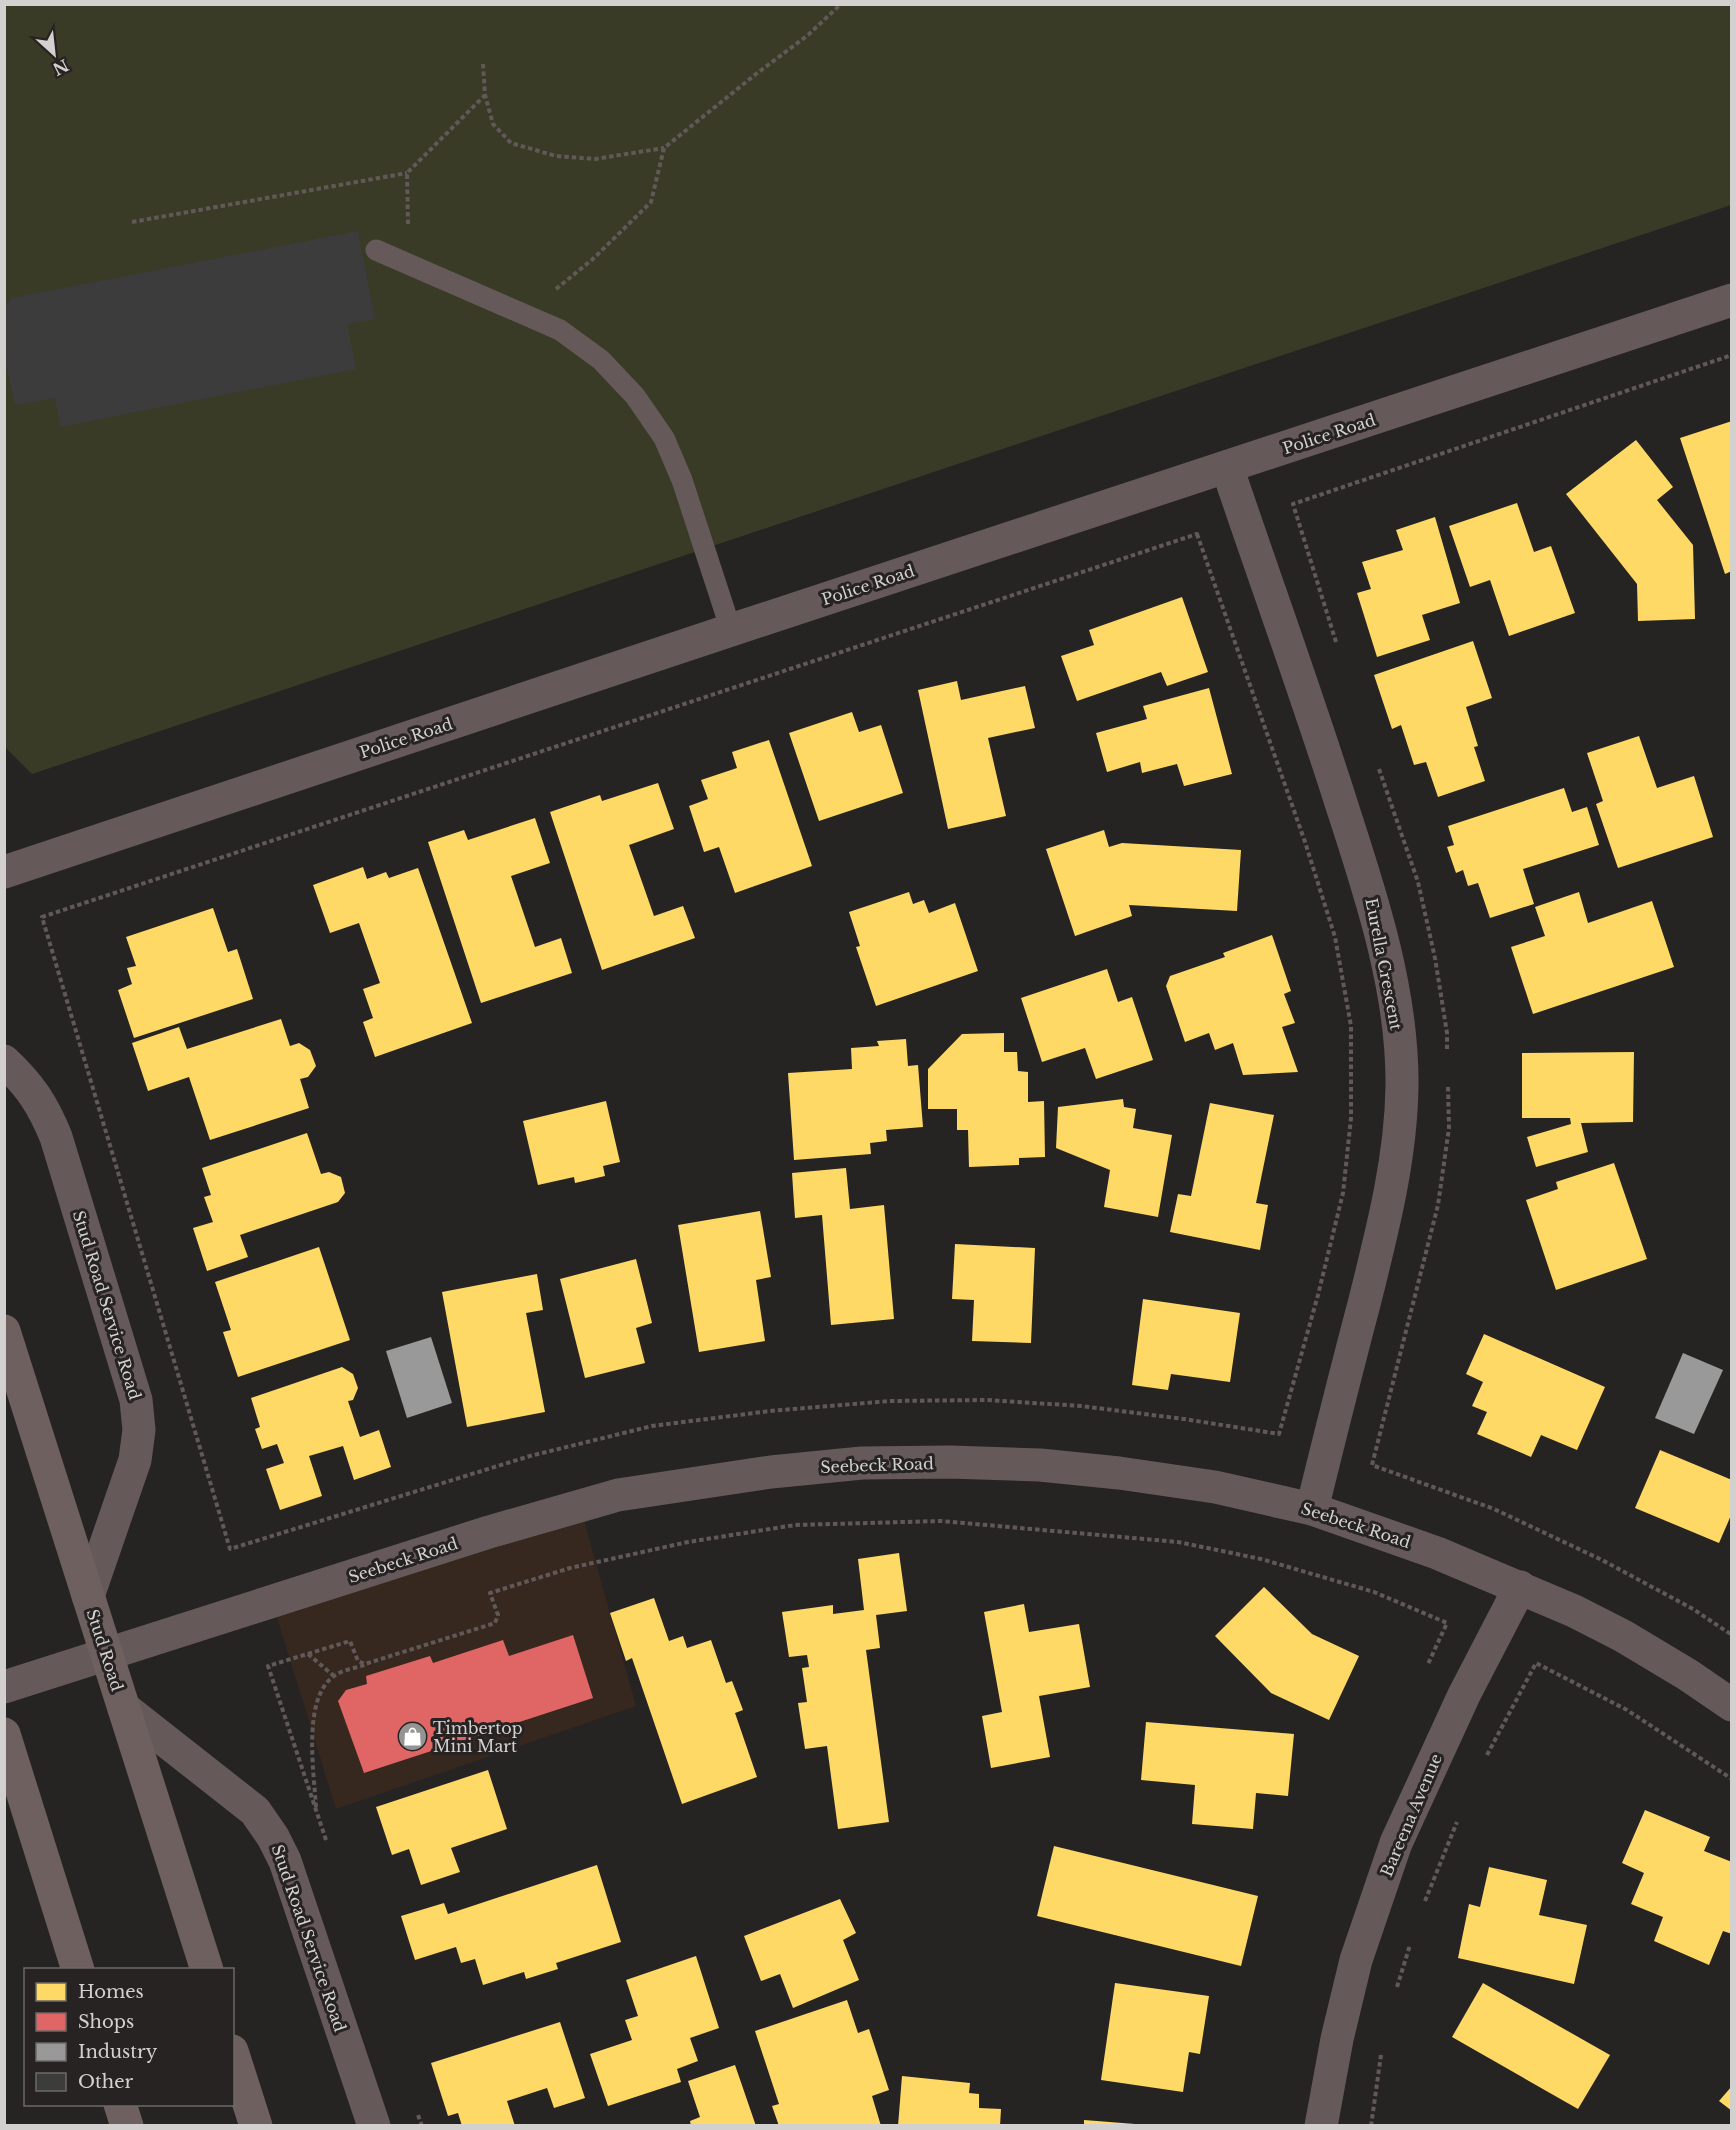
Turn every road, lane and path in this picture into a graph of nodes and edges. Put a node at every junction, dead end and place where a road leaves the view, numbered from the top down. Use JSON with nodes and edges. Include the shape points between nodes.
{"nodes":[{"id":1,"x":841,"y":4,"type":"edge"},
{"id":2,"x":483,"y":64,"type":"dead end"},
{"id":3,"x":485,"y":95,"type":"junction"},
{"id":4,"x":664,"y":148,"type":"junction"},
{"id":5,"x":407,"y":173,"type":"junction"},
{"id":6,"x":132,"y":222,"type":"dead end"},
{"id":7,"x":376,"y":250,"type":"dead end"},
{"id":8,"x":408,"y":263,"type":"junction"},
{"id":9,"x":1731,"y":300,"type":"edge"},
{"id":10,"x":525,"y":315,"type":"junction"},
{"id":11,"x":1731,"y":355,"type":"edge"},
{"id":12,"x":1227,"y":467,"type":"junction"},
{"id":13,"x":1293,"y":504,"type":"dead end"},
{"id":14,"x":731,"y":630,"type":"junction"},
{"id":15,"x":4,"y":872,"type":"edge"},
{"id":16,"x":4,"y":1061,"type":"edge"},
{"id":17,"x":4,"y":1331,"type":"edge"},
{"id":18,"x":1279,"y":1434,"type":"dead end"},
{"id":19,"x":1372,"y":1465,"type":"dead end"},
{"id":20,"x":1312,"y":1509,"type":"junction"},
{"id":21,"x":230,"y":1549,"type":"dead end"},
{"id":22,"x":1520,"y":1587,"type":"junction"},
{"id":23,"x":88,"y":1596,"type":"junction"},
{"id":24,"x":1447,"y":1623,"type":"dead end"},
{"id":25,"x":1731,"y":1635,"type":"edge"},
{"id":26,"x":106,"y":1653,"type":"junction"},
{"id":27,"x":308,"y":1654,"type":"junction"},
{"id":28,"x":365,"y":1664,"type":"junction"},
{"id":29,"x":268,"y":1666,"type":"dead end"},
{"id":30,"x":334,"y":1676,"type":"junction"},
{"id":31,"x":4,"y":1686,"type":"edge"},
{"id":32,"x":1731,"y":1705,"type":"edge"},
{"id":33,"x":124,"y":1708,"type":"junction"},
{"id":34,"x":4,"y":1734,"type":"edge"},
{"id":35,"x":1482,"y":1764,"type":"dead end"},
{"id":36,"x":1731,"y":1779,"type":"edge"},
{"id":37,"x":317,"y":1813,"type":"dead end"},
{"id":38,"x":1458,"y":1817,"type":"dead end"},
{"id":39,"x":1424,"y":1904,"type":"dead end"},
{"id":40,"x":1413,"y":1936,"type":"dead end"},
{"id":41,"x":77,"y":1968,"type":"edge"},
{"id":42,"x":206,"y":1968,"type":"edge"},
{"id":43,"x":1396,"y":1990,"type":"dead end"},
{"id":44,"x":1382,"y":2045,"type":"dead end"},
{"id":45,"x":234,"y":2057,"type":"edge"},
{"id":46,"x":121,"y":2106,"type":"edge"},
{"id":47,"x":127,"y":2126,"type":"edge"},
{"id":48,"x":256,"y":2126,"type":"edge"},
{"id":49,"x":374,"y":2126,"type":"edge"},
{"id":50,"x":1321,"y":2126,"type":"edge"},
{"id":51,"x":1371,"y":2126,"type":"edge"}],
"edges":[{"from":1,"to":4,"type":"path","via":[[808,35]]},
{"from":2,"to":3,"type":"path"},
{"from":3,"to":4,"type":"path","via":[[493,123],[511,143],[556,156],[595,159]]},
{"from":3,"to":5,"type":"path"},
{"from":4,"to":10,"type":"path","via":[[651,202],[593,259]]},
{"from":5,"to":6,"type":"path"},
{"from":5,"to":8,"type":"path"},
{"from":7,"to":8,"type":"lane"},
{"from":8,"to":10,"type":"lane"},
{"from":9,"to":12,"type":"street","name":"Police Road"},
{"from":10,"to":14,"type":"lane","via":[[560,330],[601,360],[635,396],[664,438],[682,480]]},
{"from":11,"to":13,"type":"path"},
{"from":12,"to":14,"type":"street","name":"Police Road"},
{"from":12,"to":20,"type":"street","name":"Eurella Crescent","via":[[1370,890],[1385,950],[1399,1039],[1402,1085],[1387,1212]]},
{"from":14,"to":15,"type":"street","name":"Police Road"},
{"from":16,"to":23,"type":"street","name":"Stud Road Service Road","via":[[35,1094],[56,1137],[136,1400],[139,1430],[135,1460]]},
{"from":17,"to":23,"type":"highway","name":"Stud Road"},
{"from":18,"to":21,"type":"path","via":[[1343,1193],[1352,1118],[1351,1026],[1335,937],[1197,534],[42,917]]},
{"from":19,"to":25,"type":"path","via":[[1494,1509],[1602,1560],[1694,1609]]},
{"from":20,"to":22,"type":"street","name":"Seebeck Road"},
{"from":20,"to":26,"type":"street","name":"Seebeck Road","via":[[1215,1487],[1040,1465],[862,1463],[771,1472],[618,1495]]},
{"from":22,"to":32,"type":"street","name":"Seebeck Road","via":[[1623,1636]]},
{"from":22,"to":50,"type":"street","name":"Bareena Avenue","via":[[1464,1695],[1396,1842],[1356,1960]]},
{"from":23,"to":26,"type":"highway","name":"Stud Road"},
{"from":24,"to":28,"type":"path","via":[[1363,1589],[1261,1559],[1178,1542],[941,1521],[807,1525],[688,1542],[570,1568],[490,1593],[498,1616],[495,1623]]},
{"from":26,"to":31,"type":"street","name":"Seebeck Road"},
{"from":26,"to":33,"type":"highway","name":"Stud Road"},
{"from":27,"to":28,"type":"path","via":[[350,1641],[358,1661]]},
{"from":27,"to":29,"type":"path"},
{"from":27,"to":30,"type":"path"},
{"from":28,"to":30,"type":"path"},
{"from":30,"to":37,"type":"path","via":[[322,1689],[312,1726]]},
{"from":33,"to":42,"type":"highway","name":"Stud Road"},
{"from":33,"to":49,"type":"street","name":"Stud Road Service Road","via":[[255,1811],[273,1837],[285,1861]]},
{"from":34,"to":41,"type":"highway"},
{"from":35,"to":36,"type":"path","via":[[1536,1664],[1627,1710]]},
{"from":38,"to":39,"type":"path"},
{"from":40,"to":43,"type":"path"},
{"from":44,"to":51,"type":"path"},
{"from":45,"to":48,"type":"highway"},
{"from":46,"to":47,"type":"highway"}]}
